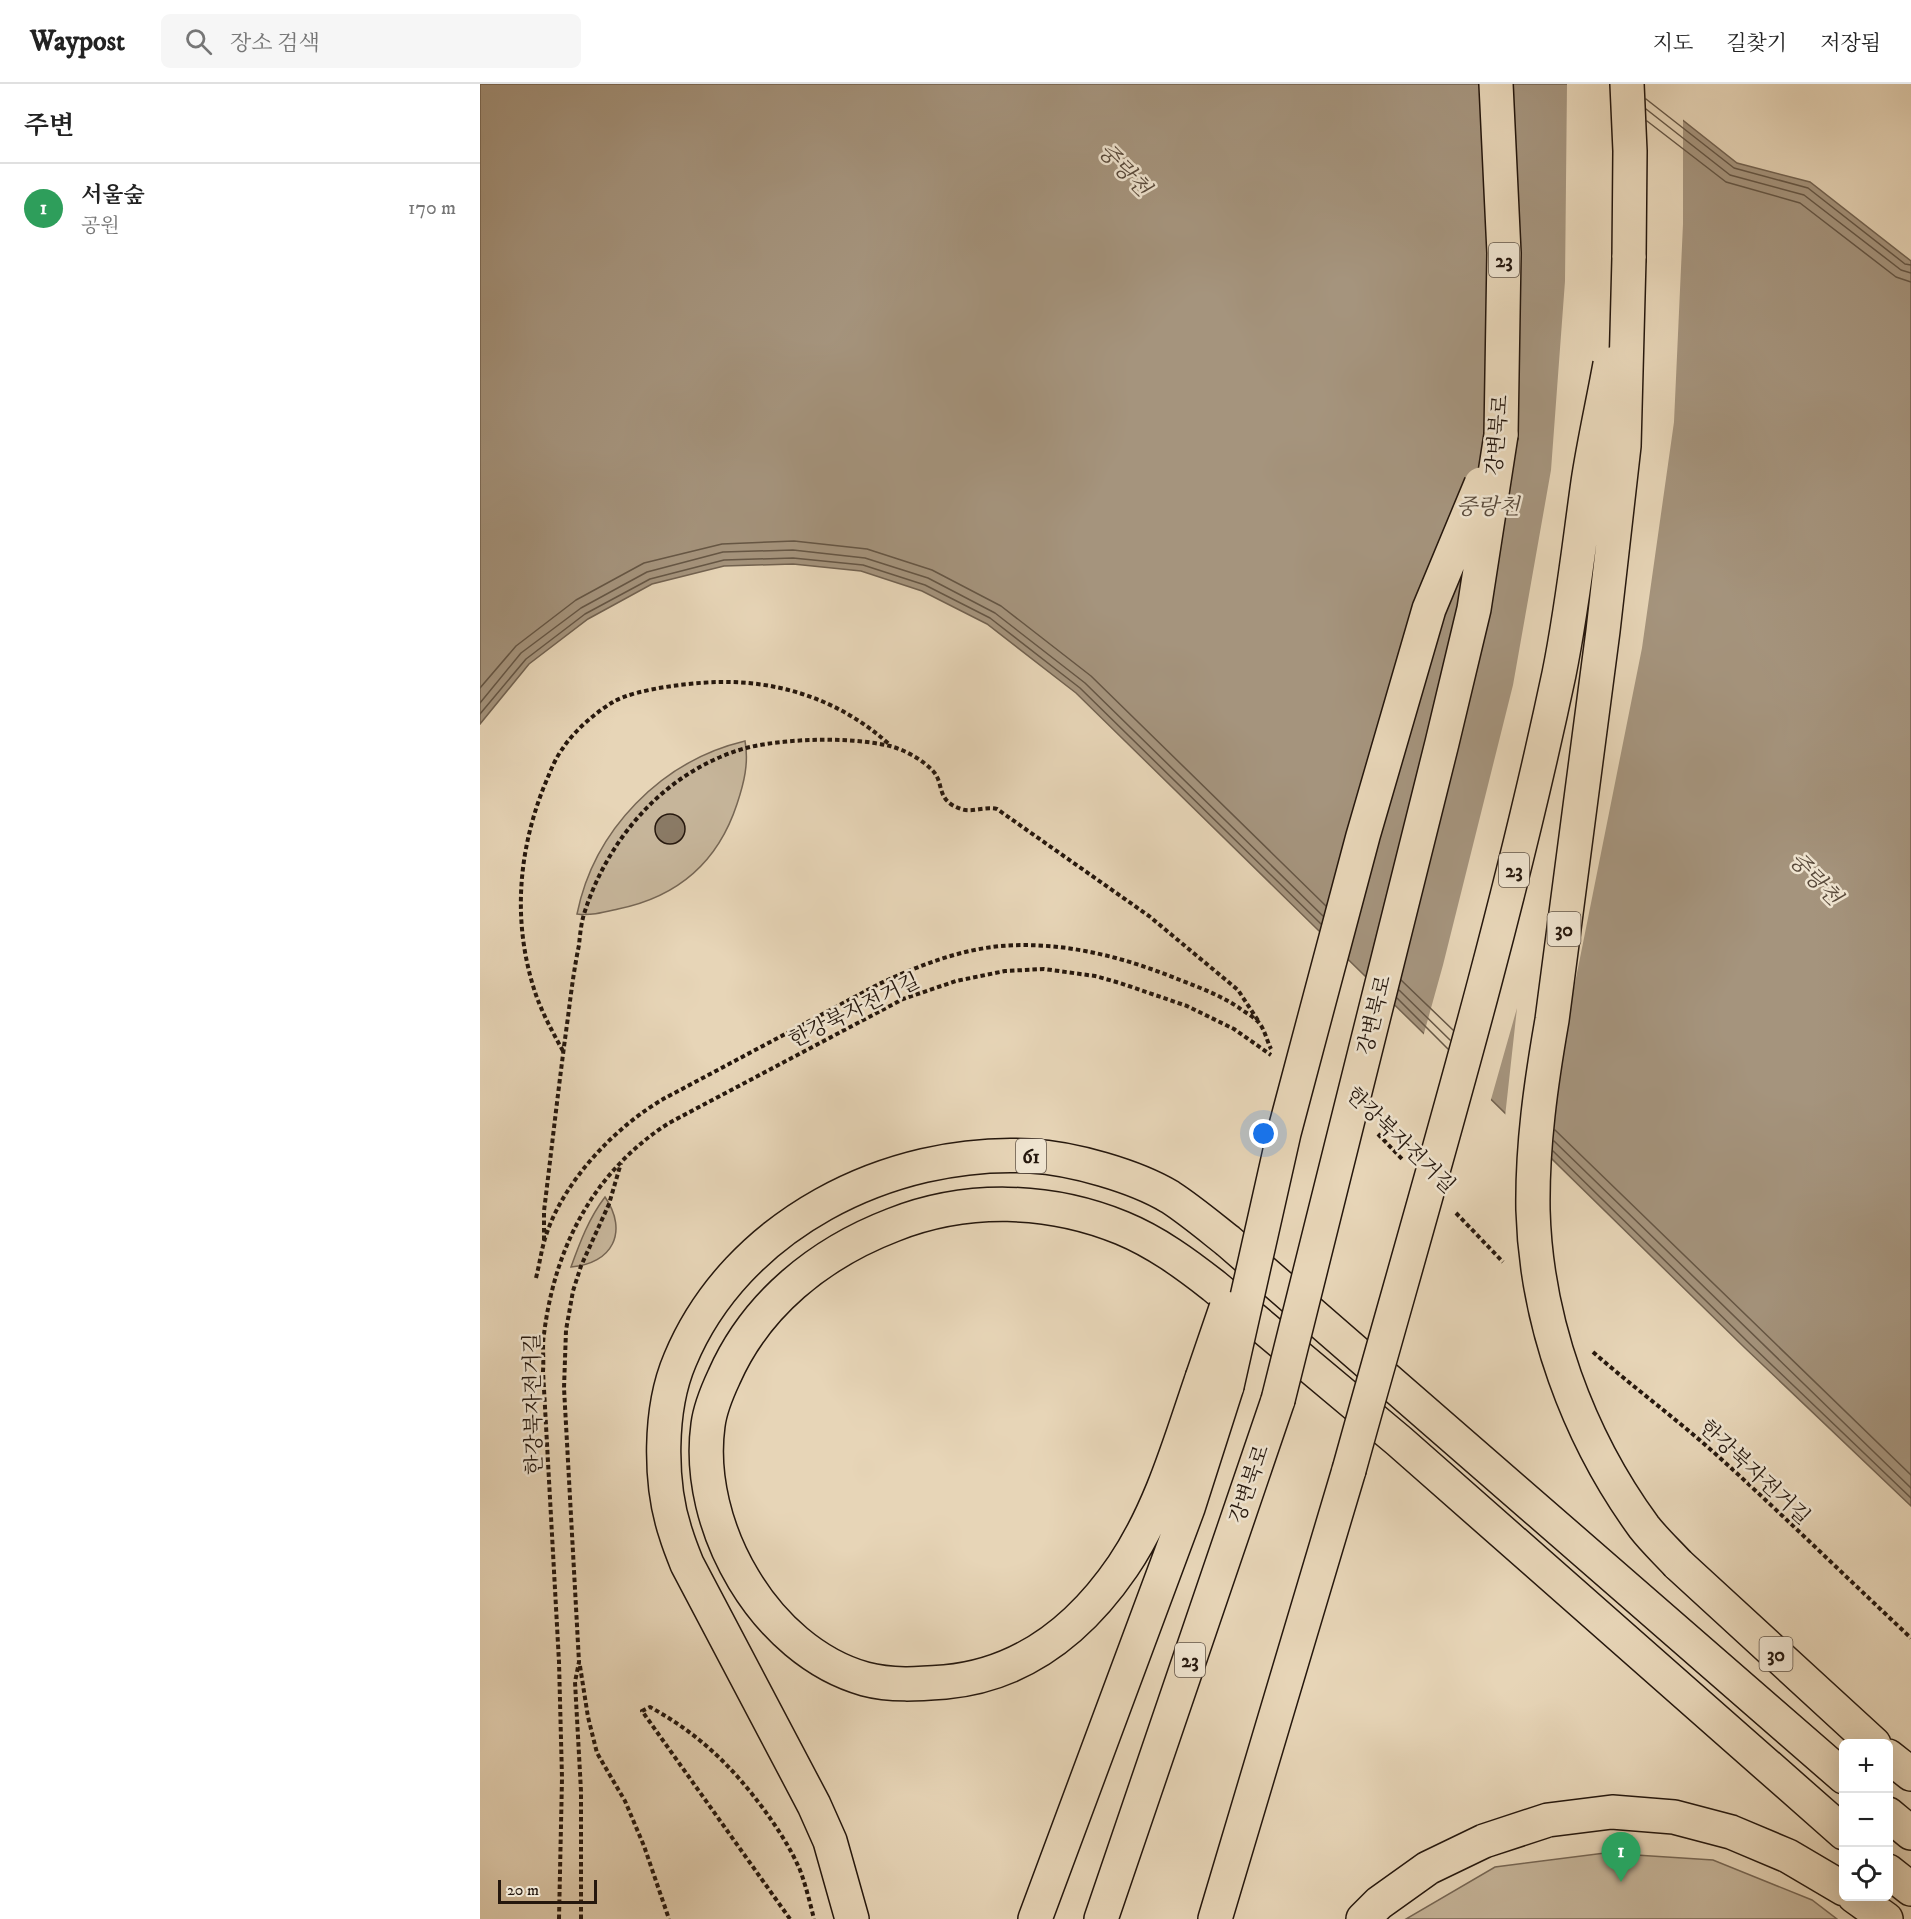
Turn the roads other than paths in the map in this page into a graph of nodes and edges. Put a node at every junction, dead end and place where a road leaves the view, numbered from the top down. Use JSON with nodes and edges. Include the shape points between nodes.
{"nodes":[{"id":1,"x":1496,"y":84,"type":"edge"},
{"id":2,"x":1627,"y":84,"type":"edge"},
{"id":3,"x":1629,"y":258,"type":"junction"},
{"id":4,"x":1501,"y":435,"type":"junction"},
{"id":5,"x":1215,"y":1382,"type":"junction"},
{"id":6,"x":1870,"y":1739,"type":"edge"},
{"id":7,"x":1893,"y":1760,"type":"edge"},
{"id":8,"x":1839,"y":1772,"type":"edge"},
{"id":9,"x":1911,"y":1774,"type":"edge"},
{"id":10,"x":1893,"y":1818,"type":"edge"},
{"id":11,"x":1839,"y":1829,"type":"edge"},
{"id":12,"x":1911,"y":1833,"type":"edge"},
{"id":13,"x":1893,"y":1875,"type":"edge"},
{"id":14,"x":1839,"y":1886,"type":"edge"},
{"id":15,"x":1911,"y":1889,"type":"edge"},
{"id":16,"x":1861,"y":1901,"type":"edge"},
{"id":17,"x":852,"y":1919,"type":"edge"},
{"id":18,"x":1035,"y":1919,"type":"edge"},
{"id":19,"x":1101,"y":1919,"type":"edge"},
{"id":20,"x":1215,"y":1919,"type":"edge"},
{"id":21,"x":1363,"y":1919,"type":"edge"},
{"id":22,"x":1886,"y":1919,"type":"edge"}],
"edges":[{"from":1,"to":4,"type":"highway","name":"강변북로","number":"23","via":[[1504,253]]},
{"from":2,"to":3,"type":"highway","number":"23"},
{"from":3,"to":6,"type":"highway","number":"30","bridge":true,"via":[[1624,446],[1535,1144],[1533,1211],[1539,1273],[1554,1343],[1577,1406],[1606,1468],[1645,1528],[1678,1564]]},
{"from":3,"to":20,"type":"highway","number":"23","bridge":true,"via":[[1559,672],[1499,933],[1349,1470]]},
{"from":4,"to":5,"type":"highway","bridge":true,"via":[[1430,609]]},
{"from":4,"to":19,"type":"highway","name":"강변북로","number":"23","bridge":true,"via":[[1474,609],[1278,1400]]},
{"from":5,"to":11,"type":"highway","via":[[1140,1539],[1122,1568],[1061,1635],[1010,1667],[984,1676],[923,1684],[893,1683],[866,1679],[820,1657],[794,1639],[754,1594],[736,1569],[714,1513],[706,1455],[708,1424],[718,1390],[751,1329],[777,1298],[810,1269],[873,1232],[904,1220],[969,1206],[1020,1205],[1060,1209],[1093,1218],[1157,1246],[1214,1286],[1399,1441]]},
{"from":5,"to":18,"type":"highway","via":[[1178,1538]]},
{"from":7,"to":9,"type":"highway"},
{"from":8,"to":17,"type":"highway","number":"61","via":[[1228,1240],[1175,1201],[1138,1183],[1070,1161],[1001,1156],[929,1164],[881,1178],[821,1204],[738,1269],[713,1299],[679,1361],[669,1396],[665,1433],[668,1501],[675,1533],[687,1564],[814,1805],[830,1841]]},
{"from":10,"to":12,"type":"highway"},
{"from":13,"to":15,"type":"highway"},
{"from":14,"to":21,"type":"highway","via":[[1788,1857],[1731,1832],[1674,1817],[1612,1812],[1548,1820],[1485,1841],[1428,1869],[1378,1903]]},
{"from":16,"to":22,"type":"highway"}]}
